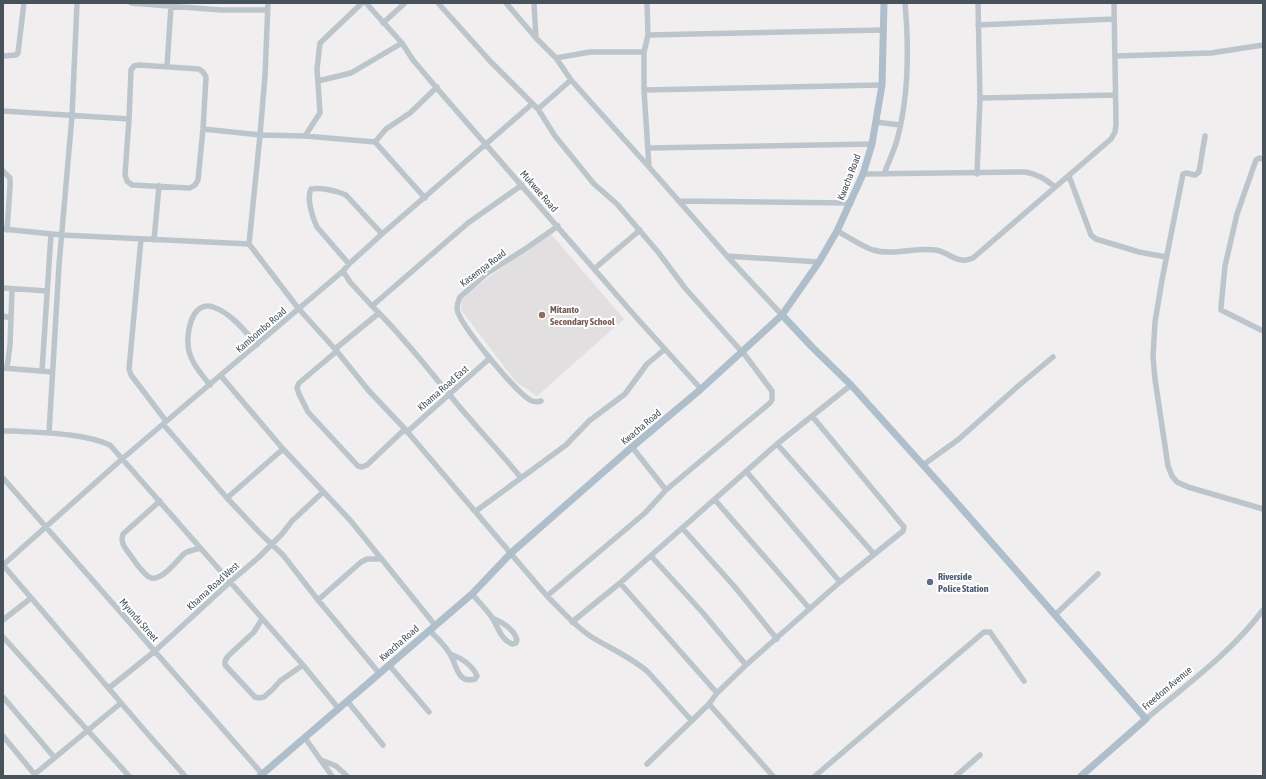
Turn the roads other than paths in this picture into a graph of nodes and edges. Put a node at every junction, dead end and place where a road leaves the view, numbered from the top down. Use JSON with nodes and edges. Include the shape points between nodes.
{"nodes":[{"id":1,"x":24,"y":3,"type":"edge"},
{"id":2,"x":77,"y":3,"type":"edge"},
{"id":3,"x":131,"y":3,"type":"edge"},
{"id":4,"x":268,"y":3,"type":"edge"},
{"id":5,"x":362,"y":3,"type":"edge"},
{"id":6,"x":366,"y":3,"type":"edge"},
{"id":7,"x":405,"y":3,"type":"edge"},
{"id":8,"x":438,"y":3,"type":"edge"},
{"id":9,"x":506,"y":3,"type":"edge"},
{"id":10,"x":534,"y":3,"type":"edge"},
{"id":11,"x":647,"y":3,"type":"edge"},
{"id":12,"x":884,"y":3,"type":"edge"},
{"id":13,"x":904,"y":3,"type":"edge"},
{"id":14,"x":978,"y":3,"type":"edge"},
{"id":15,"x":1114,"y":3,"type":"edge"},
{"id":16,"x":170,"y":6,"type":"junction"},
{"id":17,"x":267,"y":10,"type":"junction"},
{"id":18,"x":1114,"y":19,"type":"junction"},
{"id":19,"x":383,"y":23,"type":"junction"},
{"id":20,"x":978,"y":25,"type":"junction"},
{"id":21,"x":883,"y":30,"type":"junction"},
{"id":22,"x":648,"y":35,"type":"junction"},
{"id":23,"x":536,"y":38,"type":"junction"},
{"id":24,"x":402,"y":43,"type":"junction"},
{"id":25,"x":1263,"y":45,"type":"edge"},
{"id":26,"x":644,"y":52,"type":"junction"},
{"id":27,"x":3,"y":56,"type":"edge"},
{"id":28,"x":1116,"y":56,"type":"junction"},
{"id":29,"x":556,"y":58,"type":"junction"},
{"id":30,"x":167,"y":66,"type":"junction"},
{"id":31,"x":571,"y":80,"type":"junction"},
{"id":32,"x":318,"y":81,"type":"junction"},
{"id":33,"x":882,"y":85,"type":"junction"},
{"id":34,"x":437,"y":87,"type":"junction"},
{"id":35,"x":644,"y":90,"type":"junction"},
{"id":36,"x":1115,"y":95,"type":"junction"},
{"id":37,"x":980,"y":98,"type":"junction"},
{"id":38,"x":532,"y":104,"type":"junction"},
{"id":39,"x":538,"y":109,"type":"junction"},
{"id":40,"x":3,"y":111,"type":"edge"},
{"id":41,"x":72,"y":116,"type":"junction"},
{"id":42,"x":130,"y":119,"type":"junction"},
{"id":43,"x":876,"y":122,"type":"junction"},
{"id":44,"x":900,"y":125,"type":"junction"},
{"id":45,"x":203,"y":129,"type":"junction"},
{"id":46,"x":260,"y":135,"type":"junction"},
{"id":47,"x":305,"y":136,"type":"junction"},
{"id":48,"x":1205,"y":136,"type":"dead end"},
{"id":49,"x":375,"y":142,"type":"junction"},
{"id":50,"x":485,"y":144,"type":"junction"},
{"id":51,"x":872,"y":144,"type":"junction"},
{"id":52,"x":648,"y":148,"type":"junction"},
{"id":53,"x":1263,"y":159,"type":"edge"},
{"id":54,"x":649,"y":167,"type":"junction"},
{"id":55,"x":3,"y":171,"type":"edge"},
{"id":56,"x":862,"y":174,"type":"junction"},
{"id":57,"x":884,"y":174,"type":"junction"},
{"id":58,"x":977,"y":174,"type":"junction"},
{"id":59,"x":1069,"y":176,"type":"junction"},
{"id":60,"x":522,"y":185,"type":"junction"},
{"id":61,"x":159,"y":186,"type":"junction"},
{"id":62,"x":1055,"y":187,"type":"junction"},
{"id":63,"x":425,"y":198,"type":"junction"},
{"id":64,"x":679,"y":201,"type":"junction"},
{"id":65,"x":851,"y":203,"type":"junction"},
{"id":66,"x":558,"y":226,"type":"junction"},
{"id":67,"x":5,"y":230,"type":"edge"},
{"id":68,"x":640,"y":230,"type":"junction"},
{"id":69,"x":837,"y":231,"type":"junction"},
{"id":70,"x":51,"y":234,"type":"junction"},
{"id":71,"x":382,"y":234,"type":"junction"},
{"id":72,"x":62,"y":235,"type":"junction"},
{"id":73,"x":141,"y":239,"type":"junction"},
{"id":74,"x":154,"y":240,"type":"junction"},
{"id":75,"x":248,"y":244,"type":"junction"},
{"id":76,"x":727,"y":256,"type":"junction"},
{"id":77,"x":1166,"y":257,"type":"junction"},
{"id":78,"x":818,"y":262,"type":"junction"},
{"id":79,"x":49,"y":264,"type":"junction"},
{"id":80,"x":349,"y":264,"type":"junction"},
{"id":81,"x":59,"y":265,"type":"junction"},
{"id":82,"x":594,"y":269,"type":"junction"},
{"id":83,"x":343,"y":271,"type":"junction"},
{"id":84,"x":3,"y":288,"type":"edge"},
{"id":85,"x":12,"y":289,"type":"junction"},
{"id":86,"x":47,"y":291,"type":"junction"},
{"id":87,"x":372,"y":306,"type":"junction"},
{"id":88,"x":298,"y":308,"type":"junction"},
{"id":89,"x":379,"y":313,"type":"junction"},
{"id":90,"x":782,"y":315,"type":"junction"},
{"id":91,"x":3,"y":316,"type":"edge"},
{"id":92,"x":11,"y":318,"type":"junction"},
{"id":93,"x":1263,"y":331,"type":"edge"},
{"id":94,"x":257,"y":345,"type":"junction"},
{"id":95,"x":665,"y":349,"type":"junction"},
{"id":96,"x":336,"y":350,"type":"junction"},
{"id":97,"x":742,"y":352,"type":"junction"},
{"id":98,"x":1053,"y":357,"type":"dead end"},
{"id":99,"x":490,"y":358,"type":"junction"},
{"id":100,"x":5,"y":368,"type":"edge"},
{"id":101,"x":42,"y":372,"type":"junction"},
{"id":102,"x":52,"y":372,"type":"junction"},
{"id":103,"x":221,"y":376,"type":"junction"},
{"id":104,"x":851,"y":384,"type":"junction"},
{"id":105,"x":210,"y":385,"type":"junction"},
{"id":106,"x":701,"y":389,"type":"junction"},
{"id":107,"x":449,"y":394,"type":"junction"},
{"id":108,"x":542,"y":401,"type":"dead end"},
{"id":109,"x":812,"y":416,"type":"junction"},
{"id":110,"x":165,"y":423,"type":"junction"},
{"id":111,"x":406,"y":430,"type":"junction"},
{"id":112,"x":3,"y":431,"type":"edge"},
{"id":113,"x":49,"y":433,"type":"junction"},
{"id":114,"x":777,"y":444,"type":"junction"},
{"id":115,"x":632,"y":447,"type":"junction"},
{"id":116,"x":283,"y":449,"type":"junction"},
{"id":117,"x":122,"y":459,"type":"junction"},
{"id":118,"x":923,"y":465,"type":"junction"},
{"id":119,"x":746,"y":471,"type":"junction"},
{"id":120,"x":3,"y":478,"type":"edge"},
{"id":121,"x":521,"y":478,"type":"junction"},
{"id":122,"x":666,"y":490,"type":"junction"},
{"id":123,"x":323,"y":492,"type":"junction"},
{"id":124,"x":227,"y":498,"type":"junction"},
{"id":125,"x":715,"y":500,"type":"junction"},
{"id":126,"x":160,"y":501,"type":"junction"},
{"id":127,"x":1263,"y":509,"type":"edge"},
{"id":128,"x":476,"y":510,"type":"junction"},
{"id":129,"x":46,"y":526,"type":"junction"},
{"id":130,"x":683,"y":529,"type":"junction"},
{"id":131,"x":272,"y":544,"type":"junction"},
{"id":132,"x":200,"y":548,"type":"junction"},
{"id":133,"x":511,"y":553,"type":"junction"},
{"id":134,"x":874,"y":554,"type":"junction"},
{"id":135,"x":651,"y":556,"type":"junction"},
{"id":136,"x":382,"y":559,"type":"junction"},
{"id":137,"x":3,"y":565,"type":"edge"},
{"id":138,"x":1098,"y":574,"type":"dead end"},
{"id":139,"x":230,"y":582,"type":"junction"},
{"id":140,"x":840,"y":582,"type":"junction"},
{"id":141,"x":620,"y":584,"type":"junction"},
{"id":142,"x":472,"y":594,"type":"junction"},
{"id":143,"x":547,"y":596,"type":"junction"},
{"id":144,"x":31,"y":598,"type":"junction"},
{"id":145,"x":318,"y":600,"type":"junction"},
{"id":146,"x":810,"y":609,"type":"junction"},
{"id":147,"x":1263,"y":610,"type":"edge"},
{"id":148,"x":1055,"y":615,"type":"junction"},
{"id":149,"x":492,"y":618,"type":"junction"},
{"id":150,"x":262,"y":619,"type":"junction"},
{"id":151,"x":3,"y":620,"type":"edge"},
{"id":152,"x":572,"y":622,"type":"junction"},
{"id":153,"x":436,"y":624,"type":"junction"},
{"id":154,"x":429,"y":630,"type":"junction"},
{"id":155,"x":3,"y":637,"type":"edge"},
{"id":156,"x":777,"y":639,"type":"junction"},
{"id":157,"x":155,"y":651,"type":"junction"},
{"id":158,"x":450,"y":654,"type":"junction"},
{"id":159,"x":303,"y":665,"type":"junction"},
{"id":160,"x":389,"y":665,"type":"junction"},
{"id":161,"x":746,"y":665,"type":"junction"},
{"id":162,"x":380,"y":673,"type":"junction"},
{"id":163,"x":1024,"y":681,"type":"dead end"},
{"id":164,"x":109,"y":688,"type":"junction"},
{"id":165,"x":717,"y":693,"type":"junction"},
{"id":166,"x":3,"y":697,"type":"edge"},
{"id":167,"x":348,"y":702,"type":"junction"},
{"id":168,"x":121,"y":703,"type":"junction"},
{"id":169,"x":709,"y":704,"type":"junction"},
{"id":170,"x":339,"y":709,"type":"junction"},
{"id":171,"x":429,"y":712,"type":"dead end"},
{"id":172,"x":1146,"y":719,"type":"junction"},
{"id":173,"x":692,"y":721,"type":"junction"},
{"id":174,"x":88,"y":730,"type":"junction"},
{"id":175,"x":3,"y":736,"type":"edge"},
{"id":176,"x":306,"y":738,"type":"junction"},
{"id":177,"x":383,"y":745,"type":"dead end"},
{"id":178,"x":980,"y":755,"type":"dead end"},
{"id":179,"x":54,"y":757,"type":"junction"},
{"id":180,"x":321,"y":760,"type":"junction"},
{"id":181,"x":647,"y":764,"type":"dead end"},
{"id":182,"x":36,"y":775,"type":"edge"},
{"id":183,"x":262,"y":775,"type":"edge"},
{"id":184,"x":129,"y":776,"type":"edge"},
{"id":185,"x":186,"y":776,"type":"edge"},
{"id":186,"x":332,"y":776,"type":"edge"},
{"id":187,"x":347,"y":776,"type":"edge"},
{"id":188,"x":773,"y":776,"type":"edge"},
{"id":189,"x":815,"y":776,"type":"edge"},
{"id":190,"x":956,"y":776,"type":"edge"},
{"id":191,"x":1081,"y":776,"type":"edge"}],
"edges":[{"from":1,"to":27,"type":"street","via":[[18,53]]},
{"from":2,"to":41,"type":"street"},
{"from":3,"to":16,"type":"street"},
{"from":4,"to":17,"type":"street"},
{"from":5,"to":32,"type":"street","via":[[320,43]]},
{"from":6,"to":19,"type":"street","name":"Mukwae Road"},
{"from":7,"to":19,"type":"street"},
{"from":8,"to":38,"type":"street"},
{"from":9,"to":23,"type":"street"},
{"from":10,"to":23,"type":"street"},
{"from":11,"to":22,"type":"street"},
{"from":12,"to":21,"type":"main road","name":"Kwacha Road"},
{"from":13,"to":44,"type":"street","via":[[907,66]]},
{"from":14,"to":20,"type":"street"},
{"from":15,"to":18,"type":"street"},
{"from":16,"to":17,"type":"street"},
{"from":16,"to":30,"type":"street"},
{"from":17,"to":46,"type":"street"},
{"from":18,"to":20,"type":"street"},
{"from":18,"to":28,"type":"street"},
{"from":19,"to":24,"type":"street","name":"Mukwae Road"},
{"from":20,"to":37,"type":"street"},
{"from":21,"to":22,"type":"street"},
{"from":21,"to":33,"type":"main road","name":"Kwacha Road"},
{"from":22,"to":26,"type":"street"},
{"from":23,"to":29,"type":"street"},
{"from":24,"to":32,"type":"street","via":[[351,73]]},
{"from":24,"to":34,"type":"street","name":"Mukwae Road"},
{"from":25,"to":28,"type":"street","via":[[1210,53]]},
{"from":26,"to":29,"type":"street","via":[[590,52]]},
{"from":26,"to":35,"type":"street"},
{"from":28,"to":36,"type":"street"},
{"from":29,"to":31,"type":"street"},
{"from":30,"to":42,"type":"street","via":[[139,64],[131,70]]},
{"from":30,"to":45,"type":"street","via":[[199,69],[204,72],[206,77]]},
{"from":31,"to":39,"type":"street"},
{"from":31,"to":54,"type":"street"},
{"from":32,"to":47,"type":"street","via":[[320,113]]},
{"from":33,"to":35,"type":"street"},
{"from":33,"to":43,"type":"main road","name":"Kwacha Road"},
{"from":34,"to":49,"type":"street"},
{"from":34,"to":50,"type":"street","name":"Mukwae Road"},
{"from":35,"to":52,"type":"street"},
{"from":36,"to":37,"type":"street"},
{"from":36,"to":59,"type":"street","via":[[1115,132],[1111,139]]},
{"from":37,"to":58,"type":"street"},
{"from":38,"to":39,"type":"street"},
{"from":38,"to":50,"type":"street","name":"Kambombo Road"},
{"from":39,"to":68,"type":"street","via":[[555,136],[594,184],[617,204]]},
{"from":40,"to":41,"type":"street"},
{"from":41,"to":42,"type":"street"},
{"from":41,"to":72,"type":"street"},
{"from":42,"to":61,"type":"street","via":[[125,175],[127,181],[132,185]]},
{"from":43,"to":44,"type":"street"},
{"from":43,"to":51,"type":"main road","name":"Kwacha Road"},
{"from":44,"to":57,"type":"street"},
{"from":45,"to":46,"type":"street"},
{"from":45,"to":61,"type":"street","via":[[198,180],[195,185],[190,188]]},
{"from":46,"to":47,"type":"street"},
{"from":46,"to":75,"type":"street"},
{"from":47,"to":49,"type":"street"},
{"from":48,"to":77,"type":"street","via":[[1199,172],[1195,175],[1183,174]]},
{"from":49,"to":63,"type":"street"},
{"from":50,"to":60,"type":"street","name":"Mukwae Road"},
{"from":50,"to":63,"type":"street","name":"Kambombo Road"},
{"from":51,"to":52,"type":"street"},
{"from":51,"to":56,"type":"main road","name":"Kwacha Road"},
{"from":52,"to":54,"type":"street"},
{"from":53,"to":93,"type":"street","via":[[1256,160],[1237,214],[1225,266],[1220,307]]},
{"from":54,"to":64,"type":"street"},
{"from":55,"to":67,"type":"street","via":[[10,178]]},
{"from":56,"to":57,"type":"street"},
{"from":56,"to":65,"type":"main road","name":"Kwacha Road"},
{"from":57,"to":58,"type":"street"},
{"from":58,"to":62,"type":"street","via":[[1034,173]]},
{"from":59,"to":62,"type":"street"},
{"from":59,"to":77,"type":"street","via":[[1089,232],[1096,239]]},
{"from":60,"to":66,"type":"street","name":"Mukwae Road"},
{"from":60,"to":87,"type":"street","via":[[468,223]]},
{"from":61,"to":74,"type":"street"},
{"from":62,"to":69,"type":"street","via":[[967,261],[960,261],[937,250],[872,250]]},
{"from":63,"to":71,"type":"street","name":"Kambombo Road"},
{"from":64,"to":65,"type":"street"},
{"from":64,"to":76,"type":"street"},
{"from":65,"to":69,"type":"main road","name":"Kwacha Road"},
{"from":66,"to":82,"type":"street","name":"Mukwae Road"},
{"from":66,"to":99,"type":"street","name":"Kasempa Road","via":[[491,271],[460,297],[457,310],[478,345]]},
{"from":67,"to":70,"type":"street"},
{"from":68,"to":82,"type":"street"},
{"from":68,"to":97,"type":"street","via":[[685,288]]},
{"from":69,"to":78,"type":"main road","name":"Kwacha Road"},
{"from":70,"to":72,"type":"street"},
{"from":70,"to":79,"type":"street"},
{"from":71,"to":80,"type":"street","name":"Kambombo Road"},
{"from":71,"to":80,"type":"street","via":[[346,195],[328,190],[311,190],[309,197],[317,228]]},
{"from":72,"to":73,"type":"street"},
{"from":72,"to":81,"type":"street"},
{"from":73,"to":74,"type":"street"},
{"from":73,"to":110,"type":"street","via":[[129,369]]},
{"from":74,"to":75,"type":"street"},
{"from":75,"to":88,"type":"street"},
{"from":76,"to":78,"type":"street"},
{"from":76,"to":90,"type":"street"},
{"from":77,"to":127,"type":"street","via":[[1155,322],[1153,357],[1165,450],[1172,476],[1177,482],[1188,487]]},
{"from":78,"to":90,"type":"main road","name":"Kwacha Road"},
{"from":79,"to":81,"type":"street"},
{"from":79,"to":86,"type":"street"},
{"from":80,"to":83,"type":"street","name":"Kambombo Road"},
{"from":81,"to":102,"type":"street"},
{"from":82,"to":95,"type":"street","name":"Mukwae Road"},
{"from":83,"to":87,"type":"street"},
{"from":83,"to":88,"type":"street","name":"Kambombo Road"},
{"from":84,"to":85,"type":"street"},
{"from":85,"to":86,"type":"street"},
{"from":85,"to":92,"type":"street"},
{"from":86,"to":101,"type":"street"},
{"from":87,"to":89,"type":"street"},
{"from":88,"to":94,"type":"street","name":"Kambombo Road"},
{"from":88,"to":96,"type":"street"},
{"from":89,"to":96,"type":"street"},
{"from":89,"to":107,"type":"street"},
{"from":90,"to":97,"type":"main road","name":"Kwacha Road"},
{"from":90,"to":104,"type":"main road"},
{"from":91,"to":92,"type":"street"},
{"from":92,"to":100,"type":"street","via":[[10,345]]},
{"from":94,"to":103,"type":"street","name":"Kambombo Road"},
{"from":94,"to":105,"type":"street","via":[[224,313],[212,307],[197,310],[190,327],[189,352]]},
{"from":95,"to":106,"type":"street","name":"Mukwae Road"},
{"from":95,"to":121,"type":"street","via":[[647,364],[625,394],[589,422],[566,445]]},
{"from":96,"to":111,"type":"street","via":[[369,391]]},
{"from":96,"to":111,"type":"street","name":"Khama Road East","via":[[299,383],[298,394],[308,412],[358,466],[362,467]]},
{"from":97,"to":106,"type":"main road","name":"Kwacha Road"},
{"from":97,"to":122,"type":"street","via":[[772,391],[772,400]]},
{"from":98,"to":118,"type":"street","via":[[959,439]]},
{"from":99,"to":107,"type":"street","name":"Khama Road East"},
{"from":99,"to":108,"type":"street","name":"Kasempa Road","via":[[530,400]]},
{"from":100,"to":101,"type":"street"},
{"from":101,"to":102,"type":"street"},
{"from":102,"to":113,"type":"street"},
{"from":103,"to":105,"type":"street","name":"Kambombo Road"},
{"from":103,"to":116,"type":"street"},
{"from":104,"to":109,"type":"street"},
{"from":104,"to":118,"type":"main road"},
{"from":105,"to":110,"type":"street","name":"Kambombo Road"},
{"from":106,"to":115,"type":"main road","name":"Kwacha Road"},
{"from":107,"to":111,"type":"street","name":"Khama Road East"},
{"from":107,"to":121,"type":"street"},
{"from":109,"to":114,"type":"street"},
{"from":109,"to":134,"type":"street","via":[[904,527],[903,531]]},
{"from":110,"to":117,"type":"street","name":"Kambombo Road"},
{"from":110,"to":124,"type":"street"},
{"from":111,"to":128,"type":"street"},
{"from":112,"to":113,"type":"street"},
{"from":113,"to":117,"type":"street","via":[[100,440],[110,445]]},
{"from":114,"to":119,"type":"street"},
{"from":114,"to":134,"type":"street"},
{"from":115,"to":122,"type":"street"},
{"from":115,"to":133,"type":"main road","name":"Kwacha Road"},
{"from":116,"to":123,"type":"street"},
{"from":116,"to":124,"type":"street"},
{"from":117,"to":126,"type":"street"},
{"from":117,"to":129,"type":"street","name":"Kambombo Road"},
{"from":118,"to":148,"type":"main road"},
{"from":119,"to":125,"type":"street"},
{"from":119,"to":140,"type":"street"},
{"from":120,"to":129,"type":"street","name":"Myundu Street"},
{"from":121,"to":128,"type":"street"},
{"from":122,"to":143,"type":"street","via":[[645,513]]},
{"from":123,"to":131,"type":"street","name":"Khama Road West"},
{"from":123,"to":136,"type":"street"},
{"from":124,"to":131,"type":"street"},
{"from":125,"to":130,"type":"street"},
{"from":125,"to":146,"type":"street"},
{"from":126,"to":132,"type":"street"},
{"from":126,"to":132,"type":"street","via":[[123,534],[123,545],[135,561],[149,577],[155,579],[186,553]]},
{"from":128,"to":133,"type":"street"},
{"from":129,"to":137,"type":"street","name":"Kambombo Road"},
{"from":129,"to":157,"type":"street","name":"Myundu Street"},
{"from":130,"to":135,"type":"street"},
{"from":130,"to":156,"type":"street"},
{"from":131,"to":139,"type":"street","name":"Khama Road West"},
{"from":131,"to":145,"type":"street"},
{"from":132,"to":139,"type":"street"},
{"from":133,"to":142,"type":"main road","name":"Kwacha Road"},
{"from":133,"to":143,"type":"street"},
{"from":134,"to":140,"type":"street"},
{"from":135,"to":141,"type":"street"},
{"from":135,"to":161,"type":"street"},
{"from":136,"to":145,"type":"street","via":[[367,559],[361,562]]},
{"from":136,"to":153,"type":"street"},
{"from":137,"to":144,"type":"street"},
{"from":138,"to":148,"type":"street"},
{"from":139,"to":150,"type":"street"},
{"from":139,"to":157,"type":"street","name":"Khama Road West"},
{"from":140,"to":146,"type":"street"},
{"from":141,"to":152,"type":"street"},
{"from":141,"to":165,"type":"street"},
{"from":142,"to":149,"type":"street"},
{"from":142,"to":153,"type":"main road","name":"Kwacha Road"},
{"from":143,"to":152,"type":"street"},
{"from":144,"to":151,"type":"street"},
{"from":144,"to":164,"type":"street"},
{"from":145,"to":162,"type":"street"},
{"from":146,"to":156,"type":"street"},
{"from":147,"to":172,"type":"street","name":"Freedom Avenue","via":[[1234,644]]},
{"from":148,"to":172,"type":"main road"},
{"from":149,"to":149,"type":"street","via":[[508,642],[516,643],[516,635]]},
{"from":150,"to":159,"type":"street"},
{"from":150,"to":159,"type":"street","via":[[254,632],[228,656],[224,661],[225,665],[255,697],[259,698],[264,697],[280,681]]},
{"from":152,"to":173,"type":"street","via":[[590,636],[640,665]]},
{"from":153,"to":154,"type":"main road","name":"Kwacha Road"},
{"from":154,"to":158,"type":"street"},
{"from":154,"to":160,"type":"main road","name":"Kwacha Road"},
{"from":155,"to":174,"type":"street"},
{"from":156,"to":161,"type":"street"},
{"from":157,"to":164,"type":"street","name":"Khama Road West"},
{"from":157,"to":183,"type":"street","name":"Myundu Street"},
{"from":158,"to":158,"type":"street","via":[[463,679],[475,679],[477,676],[468,664]]},
{"from":159,"to":170,"type":"street"},
{"from":160,"to":162,"type":"main road","name":"Kwacha Road"},
{"from":160,"to":171,"type":"street"},
{"from":161,"to":165,"type":"street"},
{"from":162,"to":167,"type":"main road","name":"Kwacha Road"},
{"from":163,"to":189,"type":"street","via":[[990,632],[984,632]]},
{"from":164,"to":168,"type":"street"},
{"from":165,"to":169,"type":"street"},
{"from":166,"to":179,"type":"street"},
{"from":167,"to":170,"type":"main road","name":"Kwacha Road"},
{"from":167,"to":177,"type":"street"},
{"from":168,"to":174,"type":"street"},
{"from":168,"to":185,"type":"street"},
{"from":169,"to":173,"type":"street"},
{"from":169,"to":188,"type":"street"},
{"from":170,"to":176,"type":"main road","name":"Kwacha Road"},
{"from":172,"to":191,"type":"main road","name":"Freedom Avenue"},
{"from":173,"to":181,"type":"street"},
{"from":174,"to":179,"type":"street"},
{"from":174,"to":184,"type":"street"},
{"from":175,"to":182,"type":"street"},
{"from":176,"to":180,"type":"street"},
{"from":176,"to":183,"type":"main road","name":"Kwacha Road"},
{"from":178,"to":190,"type":"street"},
{"from":179,"to":182,"type":"street"},
{"from":180,"to":186,"type":"street"},
{"from":180,"to":187,"type":"street","via":[[336,766]]}]}
